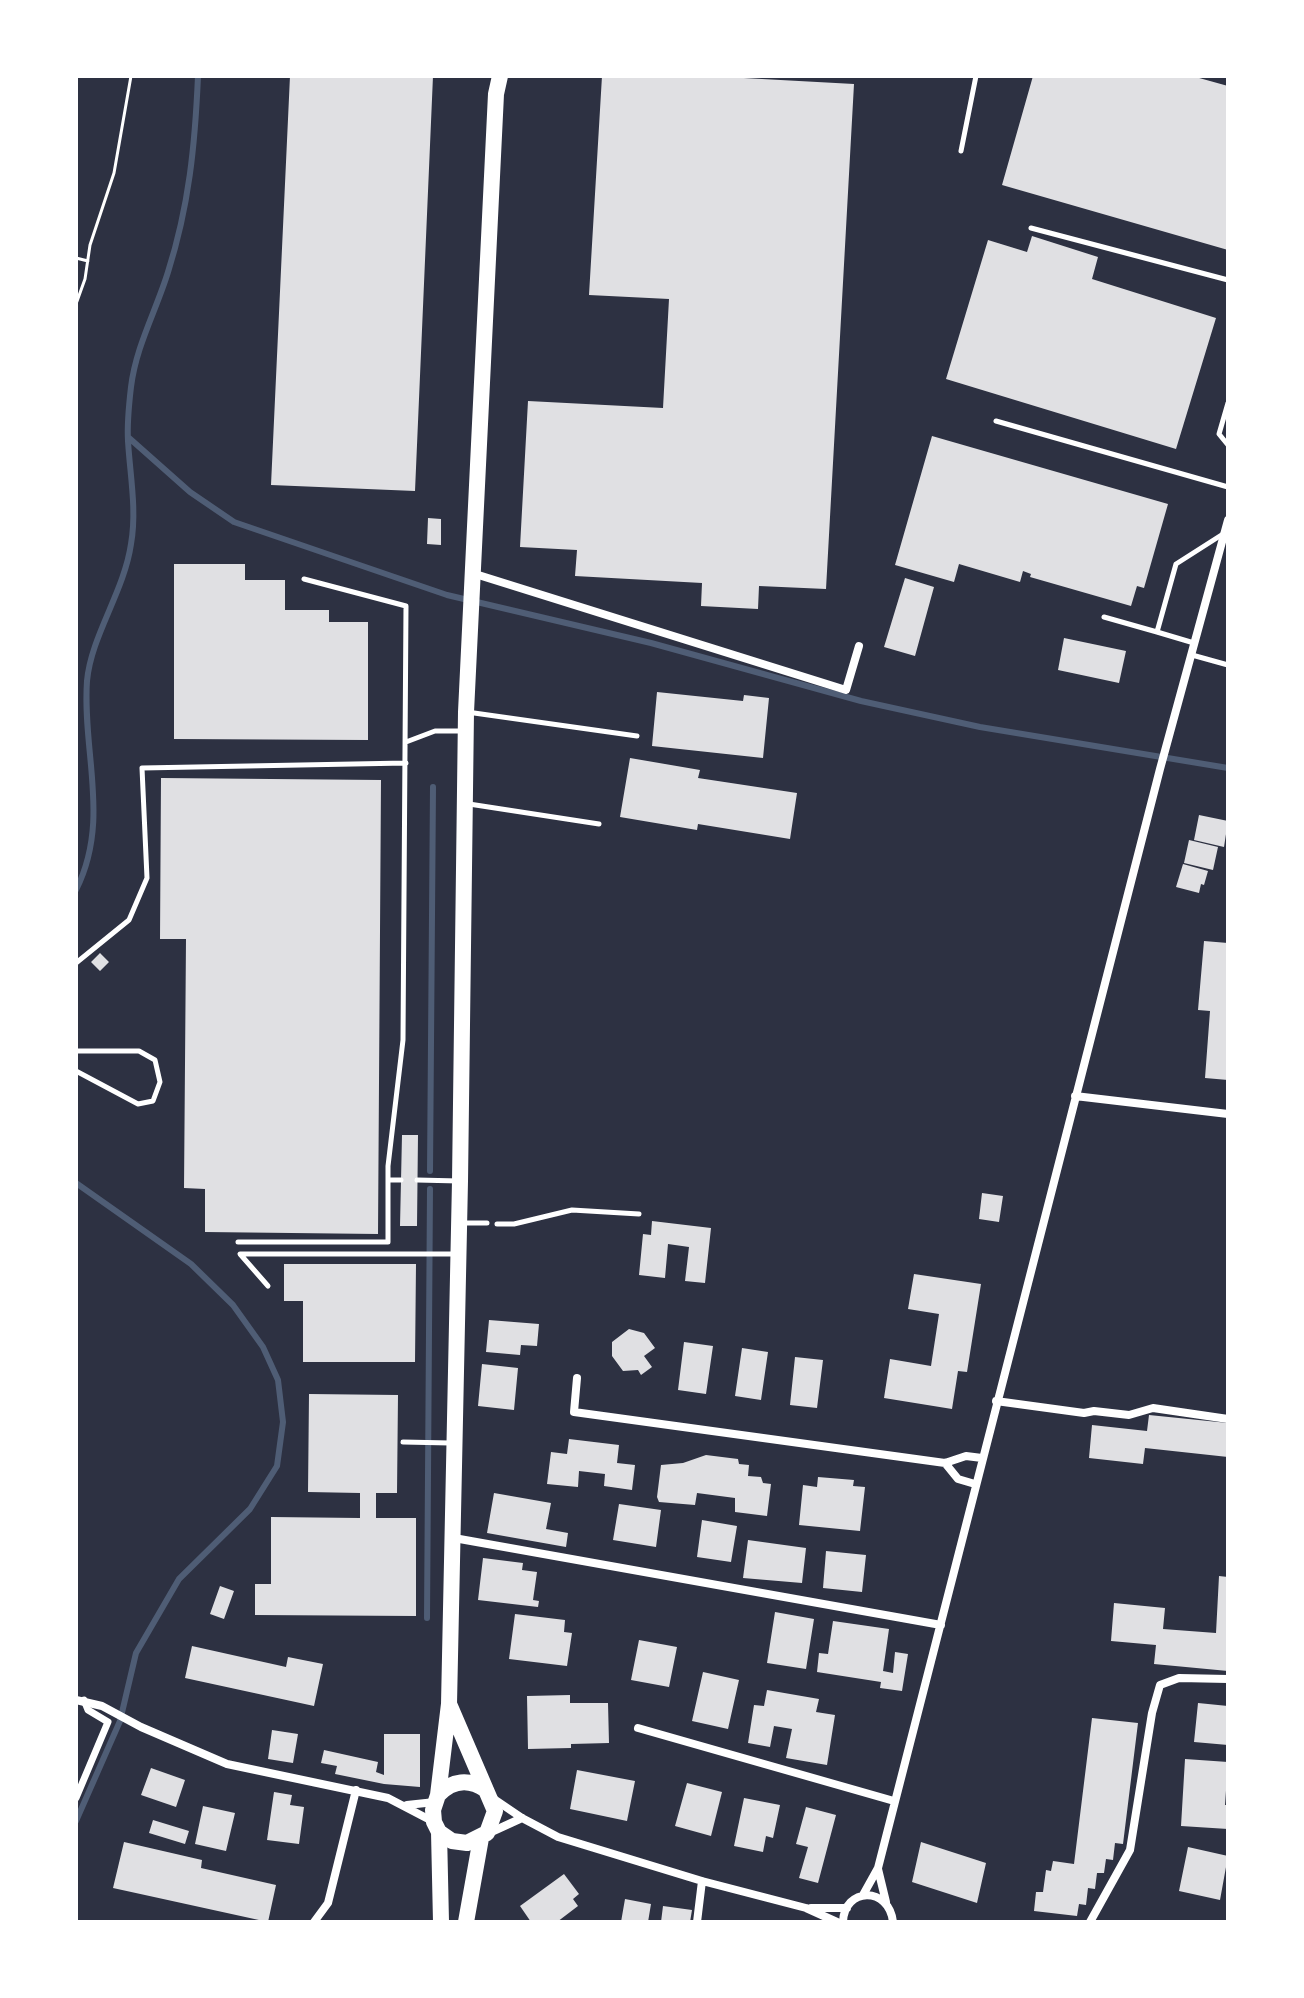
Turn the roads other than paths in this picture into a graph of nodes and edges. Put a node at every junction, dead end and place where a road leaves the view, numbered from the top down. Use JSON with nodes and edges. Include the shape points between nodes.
{"nodes":[{"id":1,"x":493,"y":76,"type":"edge"},
{"id":2,"x":500,"y":76,"type":"edge"},
{"id":3,"x":976,"y":76,"type":"edge"},
{"id":4,"x":496,"y":94,"type":"junction"},
{"id":5,"x":961,"y":151,"type":"dead end"},
{"id":6,"x":1031,"y":228,"type":"dead end"},
{"id":7,"x":1228,"y":280,"type":"edge"},
{"id":8,"x":1228,"y":403,"type":"edge"},
{"id":9,"x":996,"y":421,"type":"dead end"},
{"id":10,"x":1228,"y":445,"type":"edge"},
{"id":11,"x":1228,"y":487,"type":"edge"},
{"id":12,"x":1228,"y":520,"type":"edge"},
{"id":13,"x":1224,"y":534,"type":"junction"},
{"id":14,"x":472,"y":573,"type":"junction"},
{"id":15,"x":304,"y":579,"type":"dead end"},
{"id":16,"x":1104,"y":617,"type":"dead end"},
{"id":17,"x":1157,"y":632,"type":"junction"},
{"id":18,"x":1194,"y":643,"type":"junction"},
{"id":19,"x":859,"y":646,"type":"dead end"},
{"id":20,"x":1191,"y":655,"type":"junction"},
{"id":21,"x":1228,"y":665,"type":"edge"},
{"id":22,"x":466,"y":706,"type":"junction"},
{"id":23,"x":465,"y":731,"type":"junction"},
{"id":24,"x":637,"y":736,"type":"dead end"},
{"id":25,"x":406,"y":742,"type":"junction"},
{"id":26,"x":406,"y":763,"type":"junction"},
{"id":27,"x":465,"y":803,"type":"junction"},
{"id":28,"x":599,"y":824,"type":"dead end"},
{"id":29,"x":76,"y":963,"type":"edge"},
{"id":30,"x":76,"y":1051,"type":"edge"},
{"id":31,"x":76,"y":1071,"type":"edge"},
{"id":32,"x":1075,"y":1096,"type":"junction"},
{"id":33,"x":1228,"y":1114,"type":"edge"},
{"id":34,"x":388,"y":1180,"type":"junction"},
{"id":35,"x":401,"y":1180,"type":"dead end"},
{"id":36,"x":417,"y":1180,"type":"dead end"},
{"id":37,"x":460,"y":1181,"type":"junction"},
{"id":38,"x":639,"y":1214,"type":"dead end"},
{"id":39,"x":459,"y":1223,"type":"junction"},
{"id":40,"x":487,"y":1223,"type":"dead end"},
{"id":41,"x":497,"y":1224,"type":"dead end"},
{"id":42,"x":238,"y":1242,"type":"dead end"},
{"id":43,"x":450,"y":1254,"type":"junction"},
{"id":44,"x":268,"y":1286,"type":"dead end"},
{"id":45,"x":577,"y":1378,"type":"dead end"},
{"id":46,"x":996,"y":1401,"type":"junction"},
{"id":47,"x":1228,"y":1419,"type":"edge"},
{"id":48,"x":403,"y":1442,"type":"dead end"},
{"id":49,"x":445,"y":1443,"type":"junction"},
{"id":50,"x":982,"y":1458,"type":"junction"},
{"id":51,"x":915,"y":1459,"type":"junction"},
{"id":52,"x":945,"y":1463,"type":"junction"},
{"id":53,"x":913,"y":1470,"type":"dead end"},
{"id":54,"x":975,"y":1484,"type":"junction"},
{"id":55,"x":454,"y":1538,"type":"junction"},
{"id":56,"x":941,"y":1625,"type":"junction"},
{"id":57,"x":1228,"y":1679,"type":"edge"},
{"id":58,"x":80,"y":1700,"type":"edge"},
{"id":59,"x":449,"y":1704,"type":"junction"},
{"id":60,"x":638,"y":1728,"type":"dead end"},
{"id":61,"x":356,"y":1790,"type":"junction"},
{"id":62,"x":488,"y":1793,"type":"junction"},
{"id":63,"x":76,"y":1798,"type":"edge"},
{"id":64,"x":436,"y":1799,"type":"junction"},
{"id":65,"x":894,"y":1801,"type":"junction"},
{"id":66,"x":407,"y":1805,"type":"junction"},
{"id":67,"x":522,"y":1818,"type":"junction"},
{"id":68,"x":437,"y":1827,"type":"junction"},
{"id":69,"x":483,"y":1836,"type":"junction"},
{"id":70,"x":878,"y":1868,"type":"junction"},
{"id":71,"x":702,"y":1881,"type":"junction"},
{"id":72,"x":863,"y":1895,"type":"junction"},
{"id":73,"x":886,"y":1902,"type":"junction"},
{"id":74,"x":806,"y":1908,"type":"junction"},
{"id":75,"x":847,"y":1908,"type":"junction"},
{"id":76,"x":314,"y":1922,"type":"edge"},
{"id":77,"x":441,"y":1922,"type":"edge"},
{"id":78,"x":466,"y":1922,"type":"edge"},
{"id":79,"x":697,"y":1922,"type":"edge"},
{"id":80,"x":840,"y":1922,"type":"edge"},
{"id":81,"x":894,"y":1922,"type":"edge"},
{"id":82,"x":1090,"y":1922,"type":"edge"}],
"edges":[{"from":1,"to":4,"type":"main road"},
{"from":2,"to":4,"type":"main road"},
{"from":3,"to":5,"type":"lane"},
{"from":4,"to":14,"type":"main road"},
{"from":6,"to":7,"type":"lane"},
{"from":8,"to":10,"type":"lane","via":[[1219,434]]},
{"from":9,"to":11,"type":"lane"},
{"from":12,"to":13,"type":"street"},
{"from":13,"to":17,"type":"lane","via":[[1176,564]]},
{"from":13,"to":18,"type":"street"},
{"from":14,"to":19,"type":"street","via":[[846,690]]},
{"from":14,"to":22,"type":"main road"},
{"from":15,"to":25,"type":"lane","via":[[406,606]]},
{"from":16,"to":17,"type":"lane"},
{"from":17,"to":18,"type":"lane"},
{"from":18,"to":20,"type":"street"},
{"from":20,"to":21,"type":"lane"},
{"from":20,"to":32,"type":"street"},
{"from":22,"to":23,"type":"main road"},
{"from":22,"to":24,"type":"lane"},
{"from":23,"to":25,"type":"lane","via":[[435,731]]},
{"from":23,"to":27,"type":"main road"},
{"from":25,"to":26,"type":"lane"},
{"from":26,"to":29,"type":"lane","via":[[142,768],[147,878],[129,920]]},
{"from":26,"to":34,"type":"lane","via":[[403,1040]]},
{"from":27,"to":28,"type":"lane"},
{"from":27,"to":37,"type":"main road"},
{"from":30,"to":31,"type":"lane","via":[[139,1051],[155,1060],[160,1082],[153,1101],[138,1104]]},
{"from":32,"to":33,"type":"street"},
{"from":32,"to":46,"type":"street"},
{"from":34,"to":35,"type":"lane"},
{"from":34,"to":42,"type":"lane","via":[[388,1242]]},
{"from":36,"to":37,"type":"lane"},
{"from":37,"to":39,"type":"main road"},
{"from":38,"to":41,"type":"lane","via":[[572,1210]]},
{"from":39,"to":40,"type":"lane"},
{"from":39,"to":43,"type":"main road"},
{"from":43,"to":44,"type":"lane","via":[[240,1254]]},
{"from":43,"to":49,"type":"main road"},
{"from":45,"to":51,"type":"street","via":[[574,1412]]},
{"from":46,"to":47,"type":"street","via":[[1084,1413],[1129,1415],[1153,1408]]},
{"from":46,"to":50,"type":"street"},
{"from":48,"to":49,"type":"lane"},
{"from":49,"to":55,"type":"main road"},
{"from":50,"to":52,"type":"street","via":[[966,1456]]},
{"from":50,"to":54,"type":"street"},
{"from":51,"to":52,"type":"street"},
{"from":51,"to":53,"type":"lane"},
{"from":52,"to":54,"type":"street","via":[[958,1479]]},
{"from":54,"to":56,"type":"street"},
{"from":55,"to":56,"type":"street"},
{"from":55,"to":59,"type":"main road"},
{"from":56,"to":65,"type":"street"},
{"from":57,"to":82,"type":"street","via":[[1179,1678],[1160,1685],[1130,1850]]},
{"from":58,"to":61,"type":"street","via":[[227,1764]]},
{"from":58,"to":63,"type":"street","via":[[108,1722]]},
{"from":59,"to":62,"type":"main road"},
{"from":59,"to":64,"type":"main road"},
{"from":60,"to":65,"type":"street"},
{"from":61,"to":66,"type":"street"},
{"from":61,"to":76,"type":"street","via":[[328,1903]]},
{"from":62,"to":64,"type":"main road","via":[[465,1781],[450,1785]]},
{"from":62,"to":67,"type":"street"},
{"from":62,"to":69,"type":"main road","via":[[494,1819]]},
{"from":64,"to":66,"type":"street"},
{"from":64,"to":68,"type":"main road"},
{"from":65,"to":70,"type":"street"},
{"from":66,"to":68,"type":"street"},
{"from":67,"to":69,"type":"street"},
{"from":67,"to":71,"type":"street","via":[[558,1837]]},
{"from":68,"to":69,"type":"main road","via":[[459,1843]]},
{"from":68,"to":77,"type":"main road"},
{"from":69,"to":78,"type":"main road"},
{"from":70,"to":72,"type":"street"},
{"from":70,"to":73,"type":"street"},
{"from":71,"to":74,"type":"street"},
{"from":71,"to":79,"type":"street"},
{"from":72,"to":73,"type":"street"},
{"from":72,"to":75,"type":"street"},
{"from":73,"to":81,"type":"street"},
{"from":74,"to":75,"type":"street"},
{"from":74,"to":80,"type":"street"},
{"from":75,"to":80,"type":"street"}]}
